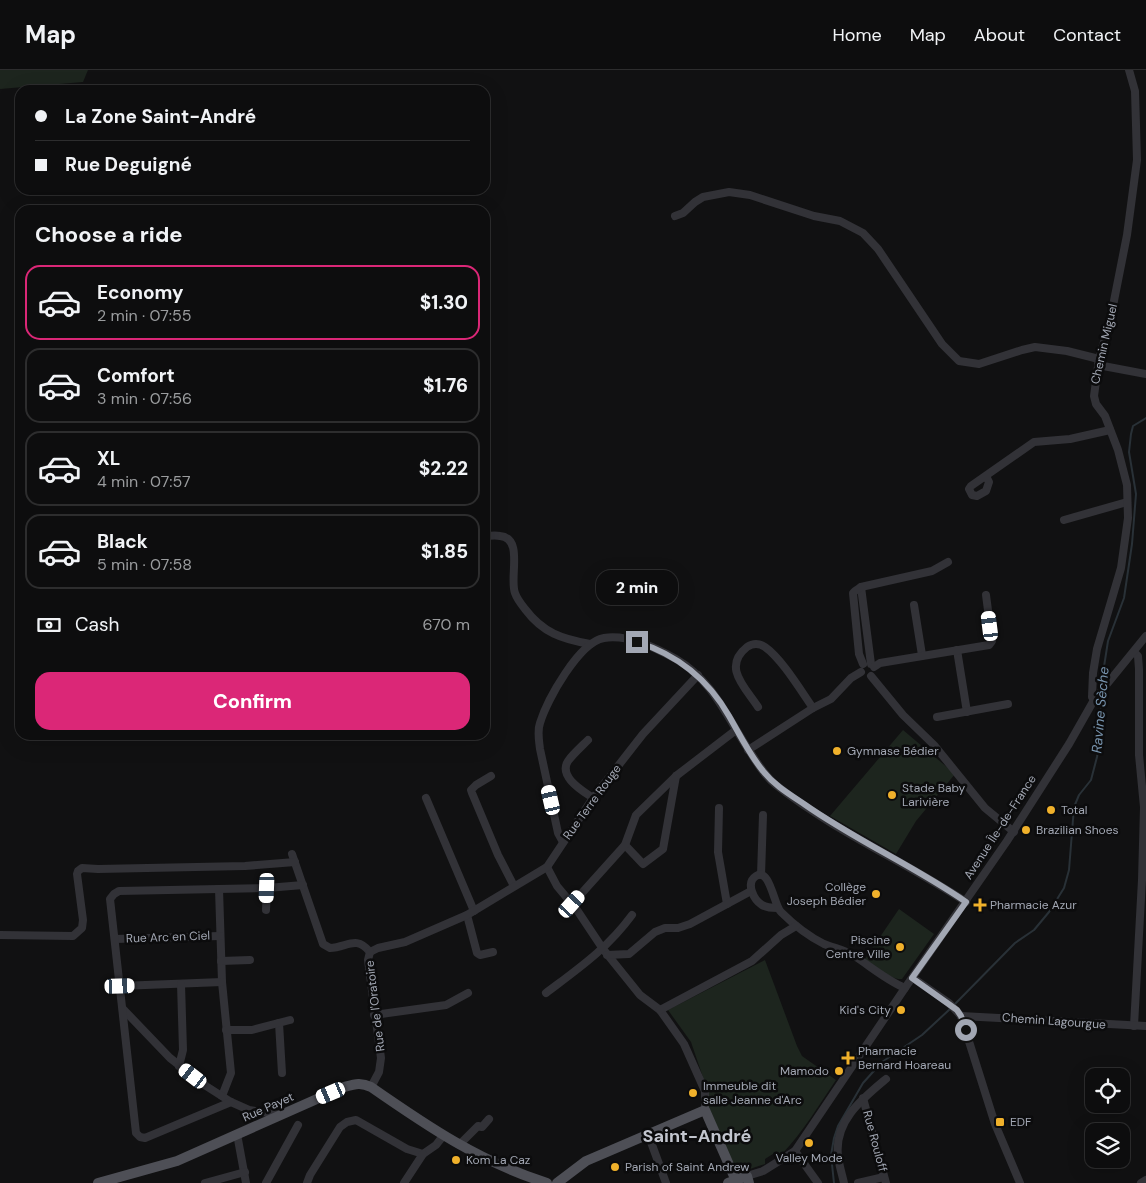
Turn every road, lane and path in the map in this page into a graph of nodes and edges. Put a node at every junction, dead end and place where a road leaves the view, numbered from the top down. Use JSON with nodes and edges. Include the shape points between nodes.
{"nodes":[{"id":1,"x":1129,"y":70,"type":"edge"},
{"id":2,"x":675,"y":216,"type":"dead end"},
{"id":3,"x":1099,"y":362,"type":"junction"},
{"id":4,"x":1146,"y":374,"type":"edge"},
{"id":5,"x":1110,"y":430,"type":"junction"},
{"id":6,"x":986,"y":476,"type":"dead end"},
{"id":7,"x":1127,"y":502,"type":"junction"},
{"id":8,"x":1064,"y":520,"type":"dead end"},
{"id":9,"x":490,"y":536,"type":"edge"},
{"id":10,"x":948,"y":562,"type":"dead end"},
{"id":11,"x":986,"y":595,"type":"dead end"},
{"id":12,"x":914,"y":605,"type":"dead end"},
{"id":13,"x":1146,"y":636,"type":"edge"},
{"id":14,"x":590,"y":644,"type":"junction"},
{"id":15,"x":958,"y":650,"type":"junction"},
{"id":16,"x":1134,"y":652,"type":"junction"},
{"id":17,"x":922,"y":655,"type":"junction"},
{"id":18,"x":1128,"y":659,"type":"junction"},
{"id":19,"x":867,"y":667,"type":"junction"},
{"id":20,"x":1139,"y":670,"type":"junction"},
{"id":21,"x":698,"y":674,"type":"junction"},
{"id":22,"x":1096,"y":697,"type":"junction"},
{"id":23,"x":1008,"y":704,"type":"dead end"},
{"id":24,"x":758,"y":707,"type":"dead end"},
{"id":25,"x":813,"y":708,"type":"junction"},
{"id":26,"x":967,"y":712,"type":"junction"},
{"id":27,"x":937,"y":717,"type":"dead end"},
{"id":28,"x":736,"y":730,"type":"junction"},
{"id":29,"x":588,"y":740,"type":"dead end"},
{"id":30,"x":748,"y":750,"type":"junction"},
{"id":31,"x":1142,"y":756,"type":"edge"},
{"id":32,"x":491,"y":776,"type":"dead end"},
{"id":33,"x":676,"y":776,"type":"junction"},
{"id":34,"x":426,"y":798,"type":"dead end"},
{"id":35,"x":593,"y":798,"type":"junction"},
{"id":36,"x":719,"y":808,"type":"dead end"},
{"id":37,"x":763,"y":815,"type":"dead end"},
{"id":38,"x":1014,"y":832,"type":"junction"},
{"id":39,"x":563,"y":842,"type":"junction"},
{"id":40,"x":625,"y":845,"type":"junction"},
{"id":41,"x":292,"y":854,"type":"dead end"},
{"id":42,"x":295,"y":862,"type":"junction"},
{"id":43,"x":547,"y":867,"type":"junction"},
{"id":44,"x":761,"y":875,"type":"junction"},
{"id":45,"x":303,"y":885,"type":"junction"},
{"id":46,"x":514,"y":886,"type":"junction"},
{"id":47,"x":219,"y":888,"type":"junction"},
{"id":48,"x":267,"y":888,"type":"junction"},
{"id":49,"x":752,"y":891,"type":"junction"},
{"id":50,"x":966,"y":902,"type":"junction"},
{"id":51,"x":572,"y":904,"type":"junction"},
{"id":52,"x":727,"y":904,"type":"junction"},
{"id":53,"x":777,"y":908,"type":"junction"},
{"id":54,"x":266,"y":910,"type":"dead end"},
{"id":55,"x":470,"y":913,"type":"junction"},
{"id":56,"x":632,"y":915,"type":"dead end"},
{"id":57,"x":796,"y":926,"type":"junction"},
{"id":58,"x":0,"y":935,"type":"edge"},
{"id":59,"x":220,"y":936,"type":"junction"},
{"id":60,"x":115,"y":939,"type":"junction"},
{"id":61,"x":370,"y":952,"type":"junction"},
{"id":62,"x":493,"y":952,"type":"dead end"},
{"id":63,"x":605,"y":952,"type":"junction"},
{"id":64,"x":250,"y":960,"type":"dead end"},
{"id":65,"x":221,"y":961,"type":"junction"},
{"id":66,"x":912,"y":978,"type":"junction"},
{"id":67,"x":222,"y":982,"type":"junction"},
{"id":68,"x":181,"y":984,"type":"junction"},
{"id":69,"x":120,"y":986,"type":"junction"},
{"id":70,"x":905,"y":988,"type":"junction"},
{"id":71,"x":468,"y":993,"type":"dead end"},
{"id":72,"x":546,"y":993,"type":"dead end"},
{"id":73,"x":123,"y":1009,"type":"junction"},
{"id":74,"x":660,"y":1010,"type":"junction"},
{"id":75,"x":959,"y":1013,"type":"junction"},
{"id":76,"x":374,"y":1015,"type":"junction"},
{"id":77,"x":290,"y":1020,"type":"dead end"},
{"id":78,"x":279,"y":1023,"type":"junction"},
{"id":79,"x":1134,"y":1026,"type":"junction"},
{"id":80,"x":1146,"y":1026,"type":"edge"},
{"id":81,"x":226,"y":1030,"type":"junction"},
{"id":82,"x":180,"y":1066,"type":"junction"},
{"id":83,"x":282,"y":1072,"type":"dead end"},
{"id":84,"x":886,"y":1079,"type":"dead end"},
{"id":85,"x":371,"y":1087,"type":"junction"},
{"id":86,"x":222,"y":1096,"type":"junction"},
{"id":87,"x":864,"y":1098,"type":"junction"},
{"id":88,"x":231,"y":1102,"type":"junction"},
{"id":89,"x":705,"y":1110,"type":"junction"},
{"id":90,"x":281,"y":1114,"type":"junction"},
{"id":91,"x":489,"y":1119,"type":"dead end"},
{"id":92,"x":298,"y":1125,"type":"dead end"},
{"id":93,"x":237,"y":1134,"type":"junction"},
{"id":94,"x":648,"y":1134,"type":"junction"},
{"id":95,"x":443,"y":1136,"type":"junction"},
{"id":96,"x":460,"y":1145,"type":"junction"},
{"id":97,"x":795,"y":1151,"type":"junction"},
{"id":98,"x":423,"y":1154,"type":"junction"},
{"id":99,"x":245,"y":1172,"type":"junction"},
{"id":100,"x":748,"y":1180,"type":"edge"},
{"id":101,"x":885,"y":1180,"type":"edge"},
{"id":102,"x":1146,"y":1180,"type":"edge"},
{"id":103,"x":733,"y":1182,"type":"edge"},
{"id":104,"x":98,"y":1183,"type":"edge"},
{"id":105,"x":205,"y":1183,"type":"edge"},
{"id":106,"x":246,"y":1183,"type":"edge"},
{"id":107,"x":266,"y":1183,"type":"edge"},
{"id":108,"x":308,"y":1183,"type":"edge"},
{"id":109,"x":404,"y":1183,"type":"edge"},
{"id":110,"x":546,"y":1183,"type":"edge"},
{"id":111,"x":556,"y":1183,"type":"edge"},
{"id":112,"x":666,"y":1183,"type":"edge"},
{"id":113,"x":818,"y":1183,"type":"edge"},
{"id":114,"x":844,"y":1183,"type":"edge"},
{"id":115,"x":858,"y":1183,"type":"edge"},
{"id":116,"x":1020,"y":1183,"type":"edge"},
{"id":117,"x":1141,"y":1183,"type":"edge"}],
"edges":[{"from":1,"to":3,"type":"street","name":"Chemin Miguel","via":[[1135,92],[1137,160],[1127,235]]},
{"from":2,"to":3,"type":"street","via":[[704,197],[730,192],[840,221],[863,233],[878,249],[942,344],[959,361],[979,364],[1035,347],[1067,351]]},
{"from":3,"to":4,"type":"street"},
{"from":3,"to":5,"type":"street","name":"Chemin Miguel","via":[[1094,396]]},
{"from":5,"to":6,"type":"street","via":[[1070,439],[1034,442]]},
{"from":5,"to":7,"type":"street","name":"Chemin Miguel","via":[[1127,485]]},
{"from":7,"to":8,"type":"street"},
{"from":7,"to":22,"type":"street","name":"Chemin Miguel","via":[[1128,518],[1120,568],[1093,673],[1092,697]]},
{"from":9,"to":14,"type":"street","via":[[502,536],[512,542],[515,593],[534,622],[552,634]]},
{"from":10,"to":19,"type":"street","via":[[932,571],[861,588]]},
{"from":11,"to":15,"type":"street","via":[[991,643]]},
{"from":12,"to":17,"type":"street"},
{"from":13,"to":16,"type":"street","name":"Avenue Île-de-France"},
{"from":14,"to":21,"type":"street","via":[[604,638],[625,638],[650,646]]},
{"from":14,"to":39,"type":"street","via":[[572,663],[539,724],[540,749],[558,833]]},
{"from":15,"to":17,"type":"street"},
{"from":15,"to":26,"type":"street"},
{"from":16,"to":18,"type":"street","name":"Avenue Île-de-France"},
{"from":16,"to":20,"type":"street","via":[[1138,656]]},
{"from":17,"to":19,"type":"street"},
{"from":18,"to":20,"type":"street"},
{"from":18,"to":22,"type":"street","name":"Avenue Île-de-France"},
{"from":19,"to":25,"type":"street","via":[[831,699]]},
{"from":19,"to":38,"type":"street","via":[[865,676],[871,676],[946,759],[985,808]]},
{"from":20,"to":31,"type":"street"},
{"from":21,"to":28,"type":"street"},
{"from":21,"to":35,"type":"street","name":"Rue Terre Rouge","via":[[643,734]]},
{"from":22,"to":38,"type":"street","name":"Avenue Île-de-France"},
{"from":23,"to":26,"type":"street"},
{"from":24,"to":25,"type":"street","via":[[736,672],[735,664],[742,652],[754,644],[770,650]]},
{"from":25,"to":30,"type":"street"},
{"from":26,"to":27,"type":"street"},
{"from":28,"to":30,"type":"street"},
{"from":28,"to":33,"type":"street"},
{"from":29,"to":35,"type":"street","via":[[568,761],[566,772],[570,780]]},
{"from":30,"to":50,"type":"street","via":[[775,784],[821,816]]},
{"from":31,"to":79,"type":"street","via":[[1142,880]]},
{"from":32,"to":46,"type":"street","via":[[471,790]]},
{"from":33,"to":40,"type":"street","via":[[636,815]]},
{"from":33,"to":40,"type":"street","via":[[663,849],[643,864]]},
{"from":34,"to":55,"type":"street"},
{"from":35,"to":39,"type":"street","name":"Rue Terre Rouge"},
{"from":36,"to":52,"type":"street","via":[[718,852]]},
{"from":37,"to":44,"type":"street"},
{"from":38,"to":50,"type":"street","name":"Avenue Île-de-France"},
{"from":39,"to":43,"type":"street","name":"Rue Terre Rouge"},
{"from":40,"to":51,"type":"street"},
{"from":41,"to":42,"type":"street","name":"Rue de l'Oratoire"},
{"from":42,"to":45,"type":"street","name":"Rue de l'Oratoire"},
{"from":42,"to":58,"type":"street","via":[[82,868],[77,874],[83,920],[79,932],[73,936]]},
{"from":43,"to":46,"type":"street","name":"Rue Terre Rouge"},
{"from":43,"to":51,"type":"street"},
{"from":44,"to":49,"type":"street","via":[[754,878]]},
{"from":44,"to":53,"type":"street","via":[[768,879]]},
{"from":45,"to":48,"type":"street","name":"Rue Arc en Ciel"},
{"from":45,"to":61,"type":"street","name":"Rue de l'Oratoire","via":[[323,944],[330,948],[355,942]]},
{"from":46,"to":55,"type":"street","name":"Rue Terre Rouge"},
{"from":47,"to":48,"type":"street","name":"Rue Arc en Ciel"},
{"from":47,"to":59,"type":"street","name":"Rue Arc en Ciel"},
{"from":47,"to":60,"type":"street","name":"Rue Arc en Ciel","via":[[120,891],[110,899]]},
{"from":48,"to":54,"type":"street"},
{"from":49,"to":52,"type":"street"},
{"from":49,"to":53,"type":"street","via":[[763,906]]},
{"from":50,"to":66,"type":"street","name":"Avenue Île-de-France"},
{"from":51,"to":63,"type":"street"},
{"from":52,"to":63,"type":"street","via":[[684,926],[655,932],[629,954]]},
{"from":53,"to":57,"type":"street"},
{"from":55,"to":61,"type":"street","name":"Rue Terre Rouge","via":[[405,942]]},
{"from":55,"to":62,"type":"street","via":[[477,952]]},
{"from":56,"to":63,"type":"street"},
{"from":57,"to":70,"type":"street"},
{"from":57,"to":74,"type":"street","via":[[752,961]]},
{"from":59,"to":60,"type":"street","name":"Rue Arc en Ciel"},
{"from":59,"to":65,"type":"street","name":"Rue Arc en Ciel"},
{"from":60,"to":69,"type":"street","name":"Rue Arc en Ciel"},
{"from":61,"to":76,"type":"street","name":"Rue de l'Oratoire","via":[[368,960]]},
{"from":63,"to":72,"type":"street"},
{"from":63,"to":74,"type":"street","via":[[640,995]]},
{"from":64,"to":65,"type":"street"},
{"from":65,"to":67,"type":"street","name":"Rue Arc en Ciel"},
{"from":66,"to":70,"type":"street","name":"Avenue Île-de-France"},
{"from":66,"to":75,"type":"street"},
{"from":67,"to":68,"type":"street"},
{"from":67,"to":81,"type":"street","name":"Rue Arc en Ciel"},
{"from":68,"to":69,"type":"street"},
{"from":68,"to":82,"type":"street","via":[[183,1050]]},
{"from":69,"to":73,"type":"street","name":"Rue Arc en Ciel"},
{"from":70,"to":97,"type":"street","name":"Avenue Île-de-France"},
{"from":71,"to":76,"type":"street","via":[[446,1005]]},
{"from":73,"to":82,"type":"street"},
{"from":73,"to":88,"type":"street","name":"Rue Arc en Ciel","via":[[136,1133],[140,1137],[145,1138]]},
{"from":74,"to":89,"type":"street","via":[[684,1044],[698,1072],[705,1091]]},
{"from":75,"to":79,"type":"street","name":"Chemin Lagourgue"},
{"from":75,"to":116,"type":"street","via":[[995,1124]]},
{"from":76,"to":85,"type":"street","name":"Rue de l'Oratoire","via":[[380,1066]]},
{"from":77,"to":78,"type":"street"},
{"from":78,"to":81,"type":"street","via":[[252,1030]]},
{"from":78,"to":83,"type":"street"},
{"from":79,"to":80,"type":"street","name":"Chemin Lagourgue"},
{"from":81,"to":86,"type":"street","name":"Rue Arc en Ciel","via":[[231,1073]]},
{"from":82,"to":86,"type":"street"},
{"from":84,"to":87,"type":"street"},
{"from":85,"to":90,"type":"main road","name":"Rue Payet","via":[[358,1083],[344,1087]]},
{"from":85,"to":95,"type":"main road"},
{"from":86,"to":88,"type":"street"},
{"from":87,"to":101,"type":"street","name":"Rue Rouloff"},
{"from":87,"to":114,"type":"street","via":[[850,1113],[839,1136],[838,1156]]},
{"from":88,"to":90,"type":"street","via":[[249,1110]]},
{"from":89,"to":94,"type":"main road"},
{"from":89,"to":103,"type":"main road"},
{"from":90,"to":93,"type":"main road","name":"Rue Payet"},
{"from":91,"to":96,"type":"street"},
{"from":92,"to":107,"type":"street"},
{"from":93,"to":99,"type":"street"},
{"from":93,"to":104,"type":"main road","name":"Rue Payet","via":[[176,1161]]},
{"from":94,"to":111,"type":"main road","via":[[586,1161]]},
{"from":94,"to":112,"type":"street"},
{"from":95,"to":96,"type":"main road"},
{"from":95,"to":98,"type":"street"},
{"from":96,"to":110,"type":"main road","via":[[490,1161]]},
{"from":97,"to":100,"type":"street","name":"Avenue Île-de-France"},
{"from":97,"to":113,"type":"street"},
{"from":98,"to":108,"type":"street","via":[[407,1149],[356,1120],[347,1122],[340,1127]]},
{"from":98,"to":109,"type":"street"},
{"from":99,"to":105,"type":"street"},
{"from":99,"to":106,"type":"street"},
{"from":100,"to":103,"type":"main road","name":"Avenue Île-de-France"},
{"from":101,"to":115,"type":"street"},
{"from":102,"to":117,"type":"street"}]}
